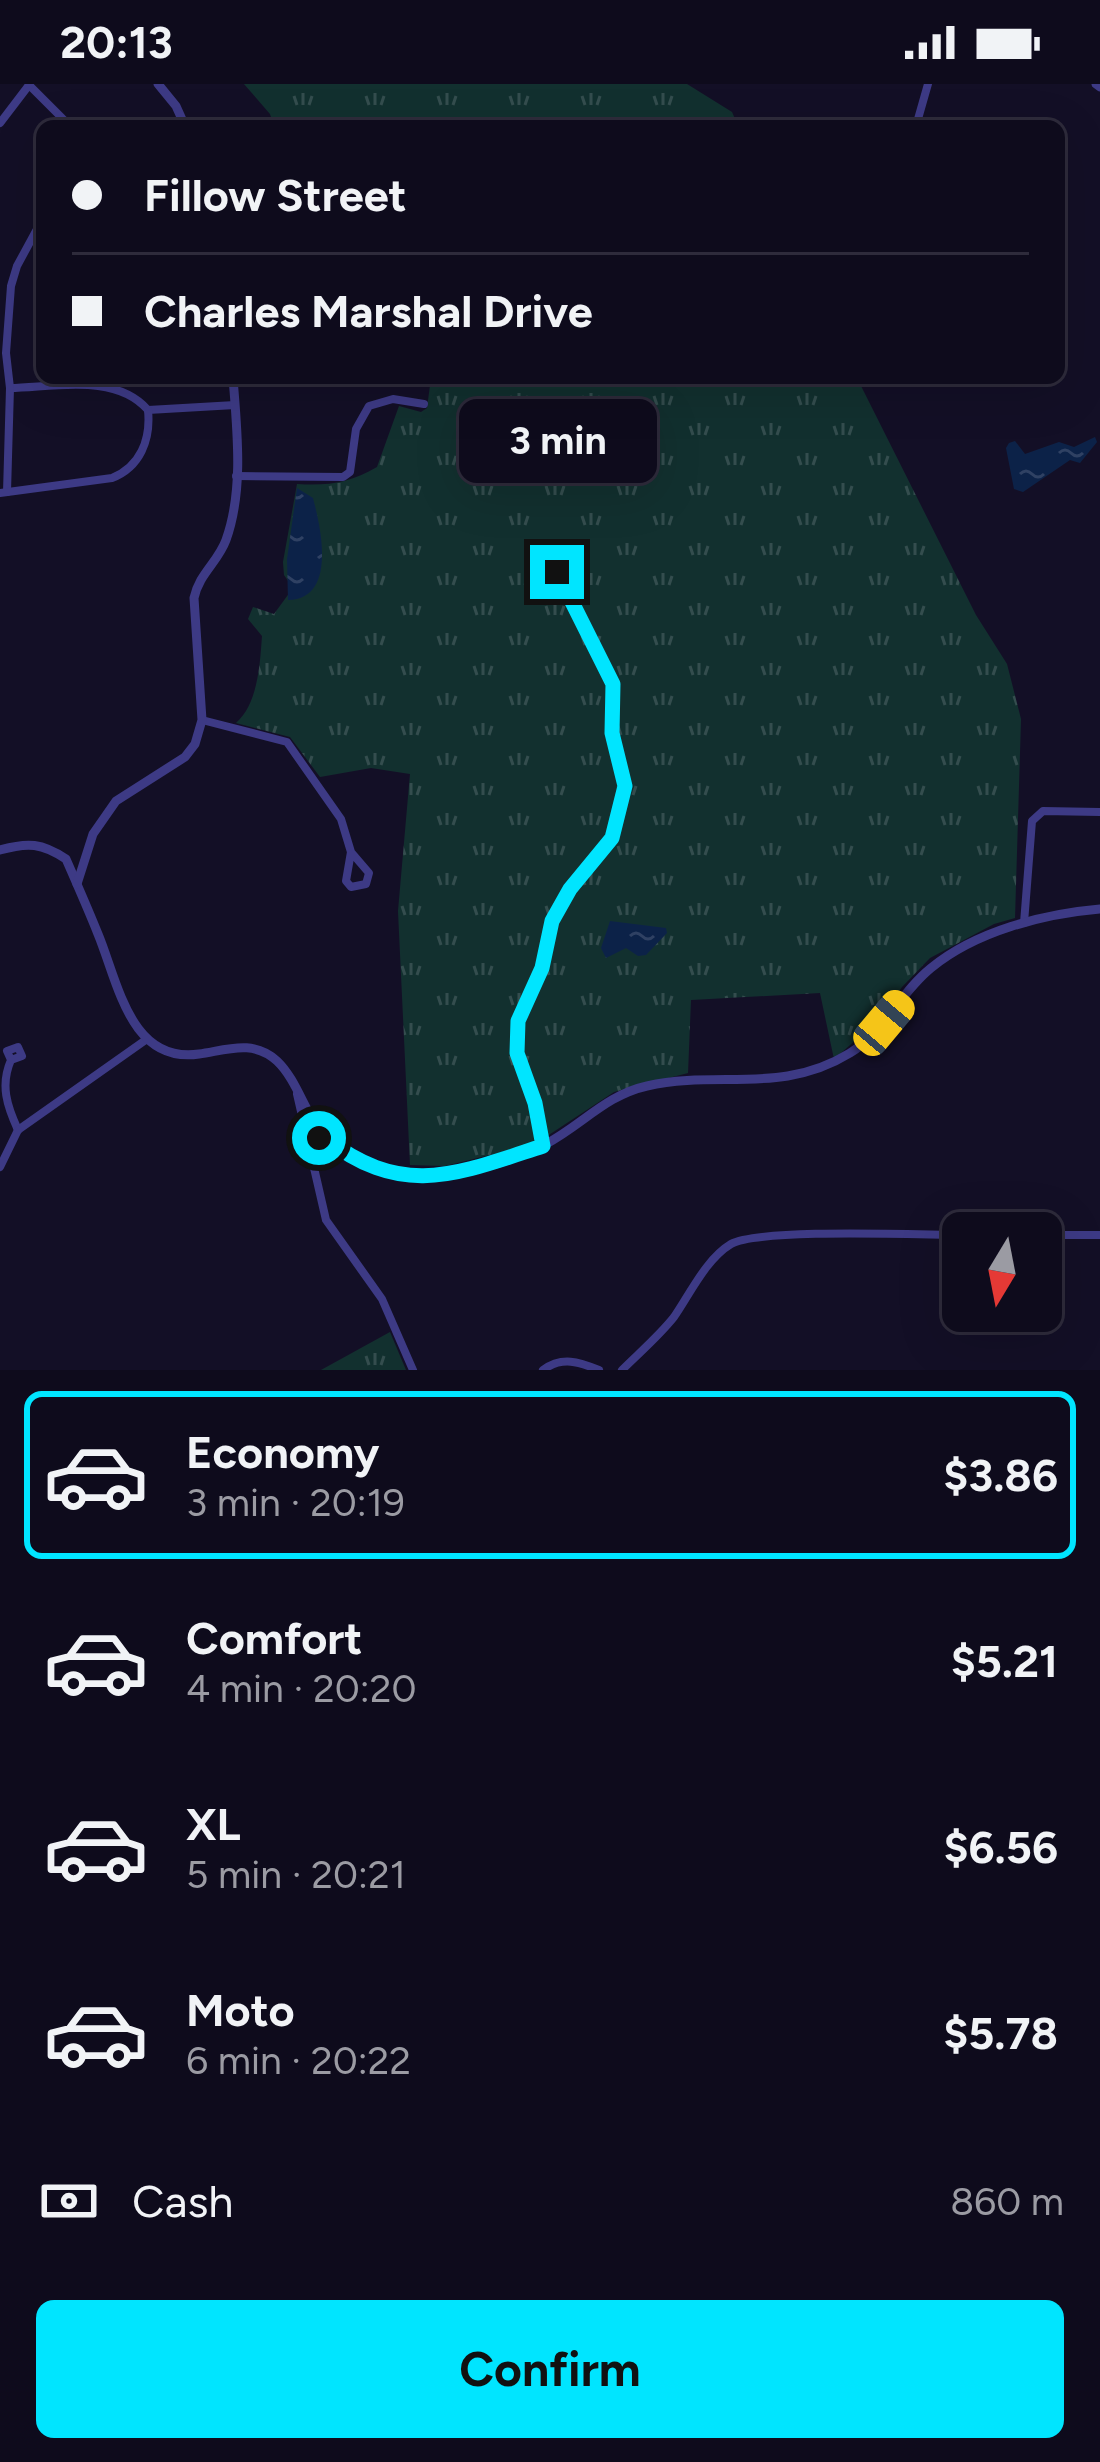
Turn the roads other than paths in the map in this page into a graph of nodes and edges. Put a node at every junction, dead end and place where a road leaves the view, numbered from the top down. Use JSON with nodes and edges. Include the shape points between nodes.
{"nodes":[{"id":1,"x":158,"y":84,"type":"edge"},
{"id":2,"x":928,"y":84,"type":"edge"},
{"id":3,"x":30,"y":85,"type":"edge"},
{"id":4,"x":64,"y":120,"type":"edge"},
{"id":5,"x":182,"y":120,"type":"edge"},
{"id":6,"x":918,"y":120,"type":"edge"},
{"id":7,"x":0,"y":123,"type":"edge"},
{"id":8,"x":36,"y":231,"type":"edge"},
{"id":9,"x":233,"y":384,"type":"edge"},
{"id":10,"x":10,"y":388,"type":"junction"},
{"id":11,"x":235,"y":404,"type":"junction"},
{"id":12,"x":424,"y":404,"type":"dead end"},
{"id":13,"x":148,"y":410,"type":"junction"},
{"id":14,"x":236,"y":476,"type":"junction"},
{"id":15,"x":4,"y":493,"type":"edge"},
{"id":16,"x":557,"y":572,"type":"dead end"},
{"id":17,"x":202,"y":720,"type":"junction"},
{"id":18,"x":1100,"y":812,"type":"edge"},
{"id":19,"x":0,"y":850,"type":"edge"},
{"id":20,"x":351,"y":852,"type":"dead end"},
{"id":21,"x":76,"y":884,"type":"junction"},
{"id":22,"x":1100,"y":909,"type":"edge"},
{"id":23,"x":1024,"y":923,"type":"junction"},
{"id":24,"x":147,"y":1039,"type":"junction"},
{"id":25,"x":11,"y":1060,"type":"dead end"},
{"id":26,"x":296,"y":1090,"type":"junction"},
{"id":27,"x":18,"y":1130,"type":"junction"},
{"id":28,"x":325,"y":1138,"type":"junction"},
{"id":29,"x":543,"y":1146,"type":"junction"},
{"id":30,"x":307,"y":1147,"type":"junction"},
{"id":31,"x":0,"y":1167,"type":"edge"},
{"id":32,"x":1100,"y":1234,"type":"edge"},
{"id":33,"x":942,"y":1235,"type":"edge"},
{"id":34,"x":1062,"y":1235,"type":"edge"},
{"id":35,"x":413,"y":1370,"type":"edge"},
{"id":36,"x":543,"y":1370,"type":"edge"},
{"id":37,"x":599,"y":1370,"type":"edge"},
{"id":38,"x":622,"y":1370,"type":"edge"}],
"edges":[{"from":1,"to":5,"type":"street"},
{"from":2,"to":6,"type":"street"},
{"from":3,"to":4,"type":"street"},
{"from":3,"to":7,"type":"street"},
{"from":8,"to":10,"type":"street","via":[[11,286]]},
{"from":9,"to":11,"type":"street"},
{"from":10,"to":13,"type":"street","via":[[116,386]]},
{"from":10,"to":15,"type":"street"},
{"from":11,"to":13,"type":"street"},
{"from":11,"to":14,"type":"street"},
{"from":12,"to":14,"type":"street","via":[[369,406],[347,476]]},
{"from":13,"to":15,"type":"street","via":[[145,446],[130,471]]},
{"from":14,"to":17,"type":"street","via":[[225,543],[194,598]]},
{"from":16,"to":29,"type":"street","via":[[613,684],[612,733],[625,786],[612,838],[552,921],[518,1021],[517,1053]]},
{"from":17,"to":20,"type":"street","via":[[287,742],[341,819]]},
{"from":17,"to":21,"type":"street","via":[[185,757],[116,801],[93,834]]},
{"from":18,"to":23,"type":"street","via":[[1035,816]]},
{"from":19,"to":21,"type":"street","via":[[46,846],[66,860]]},
{"from":21,"to":24,"type":"street"},
{"from":22,"to":23,"type":"street"},
{"from":23,"to":29,"type":"street","via":[[930,969],[872,1036],[833,1064],[790,1078],[688,1080],[625,1092]]},
{"from":24,"to":26,"type":"street","via":[[185,1055],[257,1049],[276,1060]]},
{"from":24,"to":27,"type":"street"},
{"from":25,"to":27,"type":"street","via":[[2,1084]]},
{"from":26,"to":28,"type":"street"},
{"from":26,"to":30,"type":"street"},
{"from":27,"to":31,"type":"street"},
{"from":28,"to":29,"type":"street","via":[[368,1167],[410,1177]]},
{"from":28,"to":30,"type":"street"},
{"from":30,"to":35,"type":"street","via":[[326,1220],[382,1299]]},
{"from":32,"to":34,"type":"street"},
{"from":33,"to":38,"type":"street","via":[[732,1244]]},
{"from":36,"to":37,"type":"street","via":[[573,1360]]}]}
